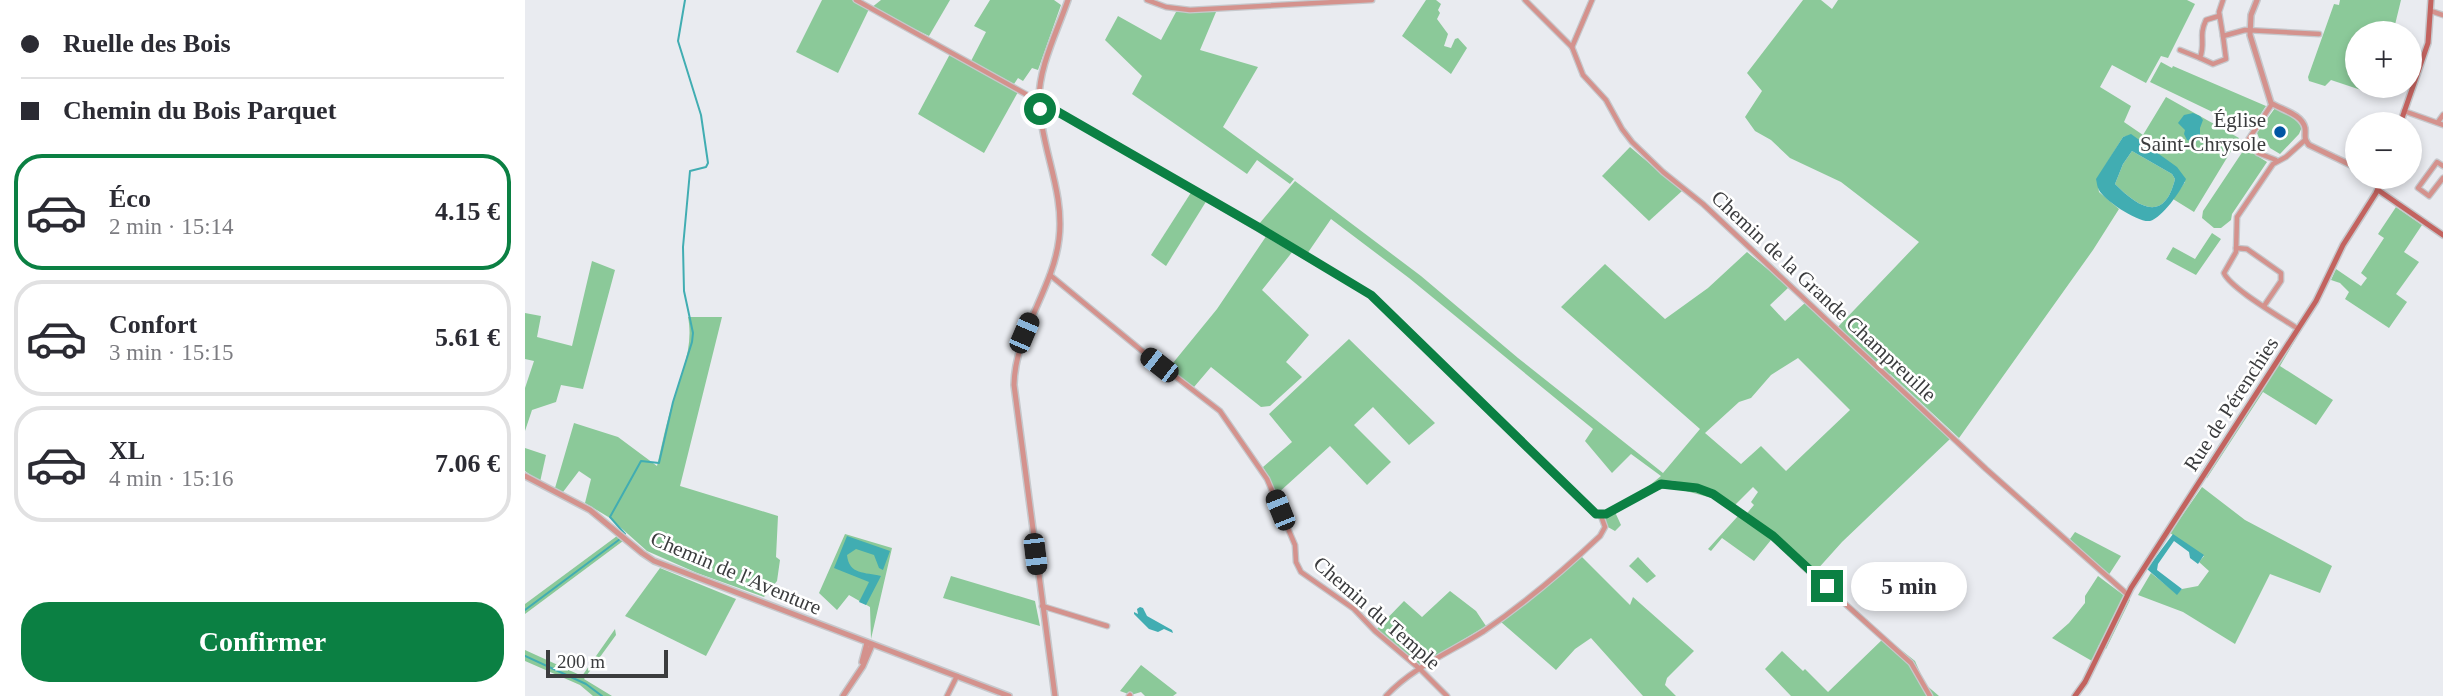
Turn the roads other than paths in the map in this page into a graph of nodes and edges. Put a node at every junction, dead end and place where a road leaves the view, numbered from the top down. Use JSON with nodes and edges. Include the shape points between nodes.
{"nodes":[{"id":1,"x":856,"y":0,"type":"edge"},
{"id":2,"x":1068,"y":0,"type":"edge"},
{"id":3,"x":1147,"y":0,"type":"edge"},
{"id":4,"x":1372,"y":0,"type":"edge"},
{"id":5,"x":1525,"y":0,"type":"edge"},
{"id":6,"x":1592,"y":0,"type":"edge"},
{"id":7,"x":2223,"y":0,"type":"edge"},
{"id":8,"x":2257,"y":0,"type":"edge"},
{"id":9,"x":2431,"y":0,"type":"edge"},
{"id":10,"x":2431,"y":11,"type":"junction"},
{"id":11,"x":2443,"y":15,"type":"edge"},
{"id":12,"x":2219,"y":16,"type":"junction"},
{"id":13,"x":2250,"y":30,"type":"junction"},
{"id":14,"x":2319,"y":34,"type":"dead end"},
{"id":15,"x":2223,"y":36,"type":"junction"},
{"id":16,"x":1572,"y":47,"type":"junction"},
{"id":17,"x":2180,"y":50,"type":"dead end"},
{"id":18,"x":2200,"y":58,"type":"junction"},
{"id":19,"x":1039,"y":101,"type":"junction"},
{"id":20,"x":2272,"y":104,"type":"junction"},
{"id":21,"x":2404,"y":111,"type":"joint"},
{"id":22,"x":2443,"y":115,"type":"edge"},
{"id":23,"x":2441,"y":124,"type":"edge"},
{"id":24,"x":2305,"y":140,"type":"junction"},
{"id":25,"x":2277,"y":160,"type":"junction"},
{"id":26,"x":2345,"y":162,"type":"edge"},
{"id":27,"x":2443,"y":166,"type":"edge"},
{"id":28,"x":2443,"y":178,"type":"edge"},
{"id":29,"x":2387,"y":189,"type":"edge"},
{"id":30,"x":2378,"y":190,"type":"joint"},
{"id":31,"x":2391,"y":198,"type":"junction"},
{"id":32,"x":2443,"y":235,"type":"edge"},
{"id":33,"x":2236,"y":248,"type":"junction"},
{"id":34,"x":1049,"y":275,"type":"junction"},
{"id":35,"x":2264,"y":306,"type":"junction"},
{"id":36,"x":2298,"y":329,"type":"junction"},
{"id":37,"x":525,"y":476,"type":"edge"},
{"id":38,"x":1601,"y":516,"type":"junction"},
{"id":39,"x":2127,"y":594,"type":"junction"},
{"id":40,"x":1042,"y":606,"type":"junction"},
{"id":41,"x":1107,"y":626,"type":"dead end"},
{"id":42,"x":870,"y":644,"type":"junction"},
{"id":43,"x":1420,"y":669,"type":"junction"},
{"id":44,"x":957,"y":676,"type":"junction"},
{"id":45,"x":843,"y":696,"type":"edge"},
{"id":46,"x":947,"y":696,"type":"edge"},
{"id":47,"x":1009,"y":696,"type":"edge"},
{"id":48,"x":1053,"y":696,"type":"edge"},
{"id":49,"x":1386,"y":696,"type":"edge"},
{"id":50,"x":1447,"y":696,"type":"edge"},
{"id":51,"x":1930,"y":696,"type":"edge"},
{"id":52,"x":2073,"y":696,"type":"edge"}],
"edges":[{"from":1,"to":19,"type":"street"},
{"from":2,"to":19,"type":"street","via":[[1044,69]]},
{"from":3,"to":4,"type":"street","via":[[1190,10]]},
{"from":5,"to":16,"type":"street","name":"Chemin de la Grande Champreuille"},
{"from":6,"to":16,"type":"street"},
{"from":7,"to":12,"type":"street"},
{"from":8,"to":13,"type":"street"},
{"from":9,"to":10,"type":"main road"},
{"from":10,"to":11,"type":"street"},
{"from":10,"to":21,"type":"main road","via":[[2426,48]]},
{"from":12,"to":15,"type":"street"},
{"from":12,"to":18,"type":"street","via":[[2206,20],[2201,30],[2204,47]]},
{"from":13,"to":14,"type":"street"},
{"from":13,"to":15,"type":"street"},
{"from":13,"to":20,"type":"street"},
{"from":15,"to":18,"type":"street","via":[[2226,59],[2213,64]]},
{"from":16,"to":39,"type":"street","name":"Chemin de la Grande Champreuille","via":[[1586,79],[1642,153]]},
{"from":17,"to":18,"type":"street"},
{"from":19,"to":34,"type":"street","via":[[1060,217]]},
{"from":19,"to":38,"type":"street","via":[[1376,300]]},
{"from":20,"to":24,"type":"street","via":[[2300,118]]},
{"from":20,"to":25,"type":"street","via":[[2248,141],[2258,153]]},
{"from":21,"to":23,"type":"street"},
{"from":22,"to":23,"type":"street"},
{"from":24,"to":25,"type":"street"},
{"from":24,"to":26,"type":"street"},
{"from":25,"to":33,"type":"street","via":[[2236,219]]},
{"from":27,"to":28,"type":"street","via":[[2437,162],[2418,188],[2429,196]]},
{"from":29,"to":31,"type":"main road"},
{"from":30,"to":31,"type":"main road"},
{"from":30,"to":36,"type":"main road","name":"Rue de Pérenchies","via":[[2344,242],[2324,288]]},
{"from":31,"to":32,"type":"main road"},
{"from":33,"to":35,"type":"street","via":[[2224,276]]},
{"from":33,"to":35,"type":"street","via":[[2247,249],[2281,273],[2281,281]]},
{"from":34,"to":40,"type":"street","via":[[1020,345],[1014,382]]},
{"from":34,"to":43,"type":"street","name":"Chemin du Temple","via":[[1220,411],[1267,479],[1295,545],[1301,572],[1351,606]]},
{"from":35,"to":36,"type":"street"},
{"from":36,"to":39,"type":"main road","name":"Rue de Pérenchies"},
{"from":37,"to":42,"type":"street","name":"Chemin de l'Aventure","via":[[590,510],[654,561]]},
{"from":38,"to":43,"type":"street","via":[[1605,527],[1600,536],[1555,576],[1487,628]]},
{"from":38,"to":51,"type":"street","via":[[1661,484],[1710,492],[1776,538],[1911,663]]},
{"from":39,"to":52,"type":"main road","name":"Rue de Pérenchies"},
{"from":40,"to":41,"type":"street"},
{"from":40,"to":48,"type":"street"},
{"from":42,"to":44,"type":"street","name":"Chemin de l'Aventure"},
{"from":42,"to":45,"type":"street"},
{"from":43,"to":49,"type":"street"},
{"from":43,"to":50,"type":"street","name":"Chemin du Temple"},
{"from":44,"to":46,"type":"street"},
{"from":44,"to":47,"type":"street","name":"Chemin de l'Aventure"}]}
